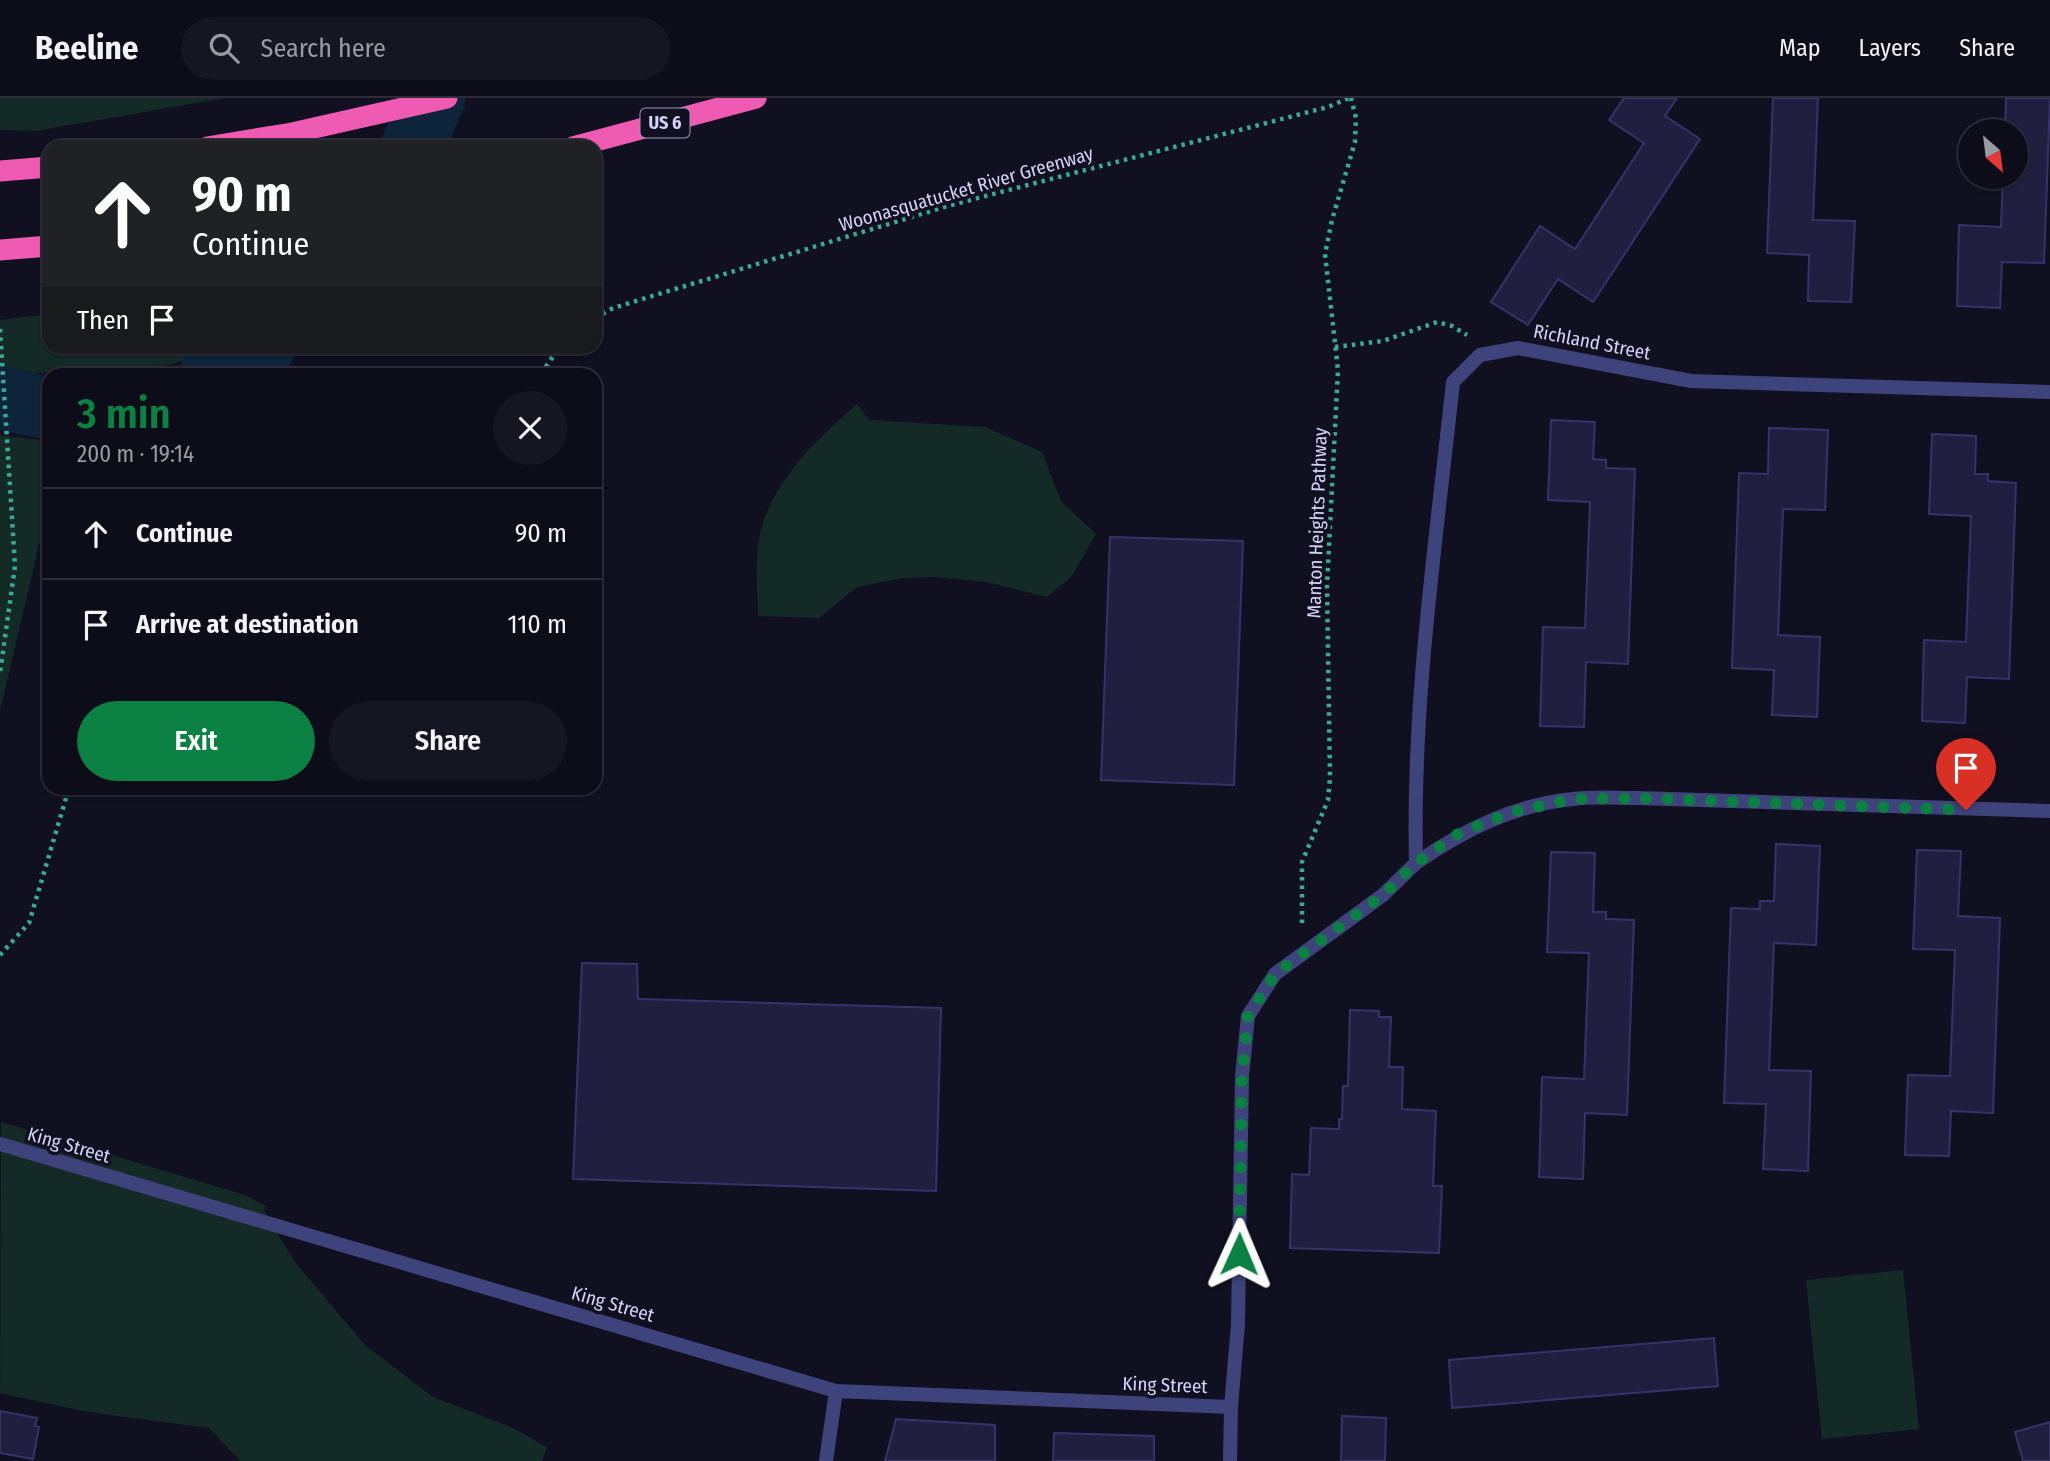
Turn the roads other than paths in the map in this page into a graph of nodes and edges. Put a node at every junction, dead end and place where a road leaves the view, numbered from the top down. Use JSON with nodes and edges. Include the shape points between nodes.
{"nodes":[{"id":1,"x":447,"y":98,"type":"edge"},
{"id":2,"x":755,"y":98,"type":"edge"},
{"id":3,"x":244,"y":140,"type":"edge"},
{"id":4,"x":599,"y":140,"type":"edge"},
{"id":5,"x":42,"y":168,"type":"edge"},
{"id":6,"x":0,"y":171,"type":"edge"},
{"id":7,"x":42,"y":247,"type":"edge"},
{"id":8,"x":0,"y":250,"type":"edge"},
{"id":9,"x":2050,"y":392,"type":"edge"},
{"id":10,"x":2050,"y":811,"type":"edge"},
{"id":11,"x":1416,"y":863,"type":"junction"},
{"id":12,"x":0,"y":1144,"type":"edge"},
{"id":13,"x":836,"y":1391,"type":"junction"},
{"id":14,"x":1231,"y":1407,"type":"junction"},
{"id":15,"x":826,"y":1461,"type":"edge"},
{"id":16,"x":1230,"y":1461,"type":"edge"}],
"edges":[{"from":1,"to":3,"type":"highway"},
{"from":2,"to":4,"type":"highway","number":"US 6"},
{"from":5,"to":6,"type":"highway"},
{"from":7,"to":8,"type":"highway"},
{"from":9,"to":11,"type":"street","name":"Richland Street","via":[[1691,381],[1518,348],[1480,355],[1452,382],[1414,797]]},
{"from":10,"to":11,"type":"street","via":[[1573,799],[1501,816],[1458,834]]},
{"from":11,"to":14,"type":"street","via":[[1383,895],[1275,974],[1248,1016]]},
{"from":12,"to":13,"type":"street","name":"King Street"},
{"from":13,"to":14,"type":"street","name":"King Street"},
{"from":13,"to":15,"type":"street"},
{"from":14,"to":16,"type":"street"}]}
